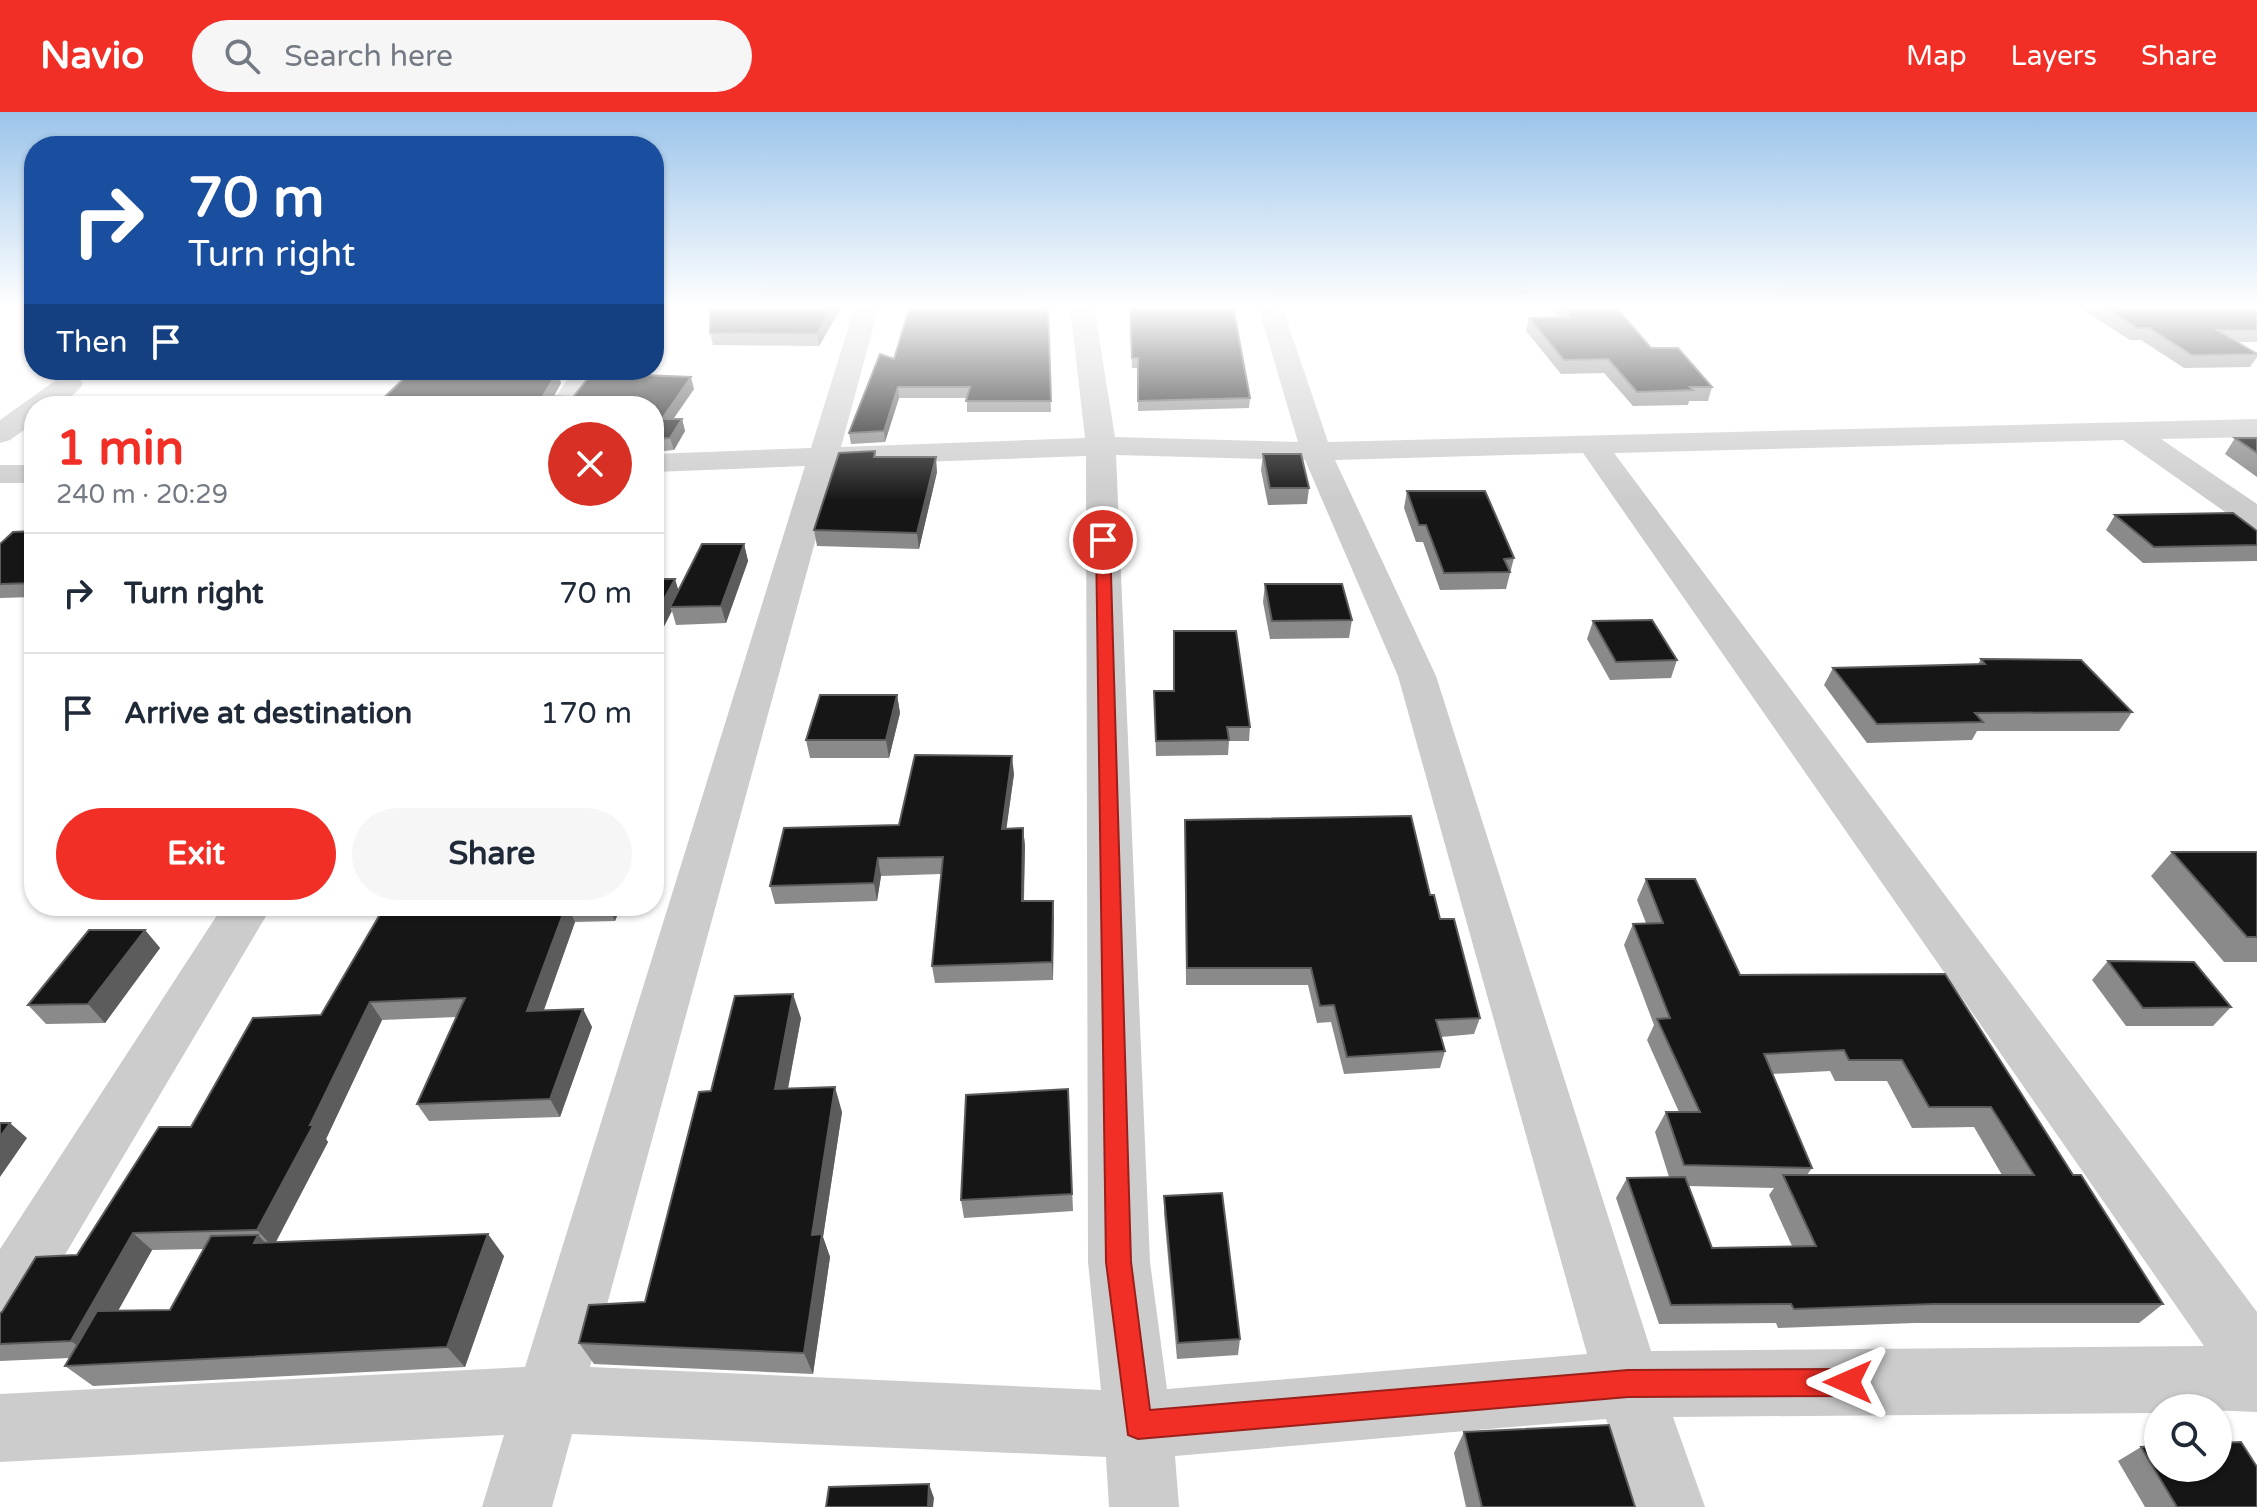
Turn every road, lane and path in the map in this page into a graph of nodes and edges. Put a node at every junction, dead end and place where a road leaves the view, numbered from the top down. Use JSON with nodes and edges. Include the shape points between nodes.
{"nodes":[{"id":1,"x":848,"y":371,"type":"edge"},
{"id":2,"x":1091,"y":371,"type":"edge"},
{"id":3,"x":1291,"y":371,"type":"edge"},
{"id":4,"x":69,"y":384,"type":"dead end"},
{"id":5,"x":52,"y":396,"type":"edge"},
{"id":6,"x":24,"y":417,"type":"edge"},
{"id":7,"x":2257,"y":428,"type":"edge"},
{"id":8,"x":2128,"y":430,"type":"junction"},
{"id":9,"x":0,"y":434,"type":"edge"},
{"id":10,"x":1591,"y":443,"type":"junction"},
{"id":11,"x":1101,"y":446,"type":"junction"},
{"id":12,"x":1316,"y":451,"type":"junction"},
{"id":13,"x":823,"y":456,"type":"junction"},
{"id":14,"x":664,"y":463,"type":"edge"},
{"id":15,"x":0,"y":474,"type":"edge"},
{"id":16,"x":24,"y":474,"type":"edge"},
{"id":17,"x":2257,"y":519,"type":"edge"},
{"id":18,"x":242,"y":916,"type":"edge"},
{"id":19,"x":0,"y":1305,"type":"edge"},
{"id":20,"x":2257,"y":1366,"type":"edge"},
{"id":21,"x":2257,"y":1379,"type":"edge"},
{"id":22,"x":1628,"y":1384,"type":"junction"},
{"id":23,"x":547,"y":1399,"type":"junction"},
{"id":24,"x":1138,"y":1425,"type":"junction"},
{"id":25,"x":0,"y":1428,"type":"edge"},
{"id":26,"x":517,"y":1507,"type":"edge"},
{"id":27,"x":1144,"y":1507,"type":"edge"},
{"id":28,"x":1670,"y":1507,"type":"edge"}],
"edges":[{"from":1,"to":13,"type":"street"},
{"from":2,"to":11,"type":"street"},
{"from":3,"to":12,"type":"street"},
{"from":4,"to":5,"type":"street"},
{"from":6,"to":9,"type":"street"},
{"from":7,"to":8,"type":"street"},
{"from":8,"to":10,"type":"street"},
{"from":8,"to":17,"type":"street"},
{"from":10,"to":12,"type":"street"},
{"from":10,"to":20,"type":"street"},
{"from":11,"to":12,"type":"street"},
{"from":11,"to":13,"type":"street"},
{"from":11,"to":24,"type":"street","via":[[1119,1262]]},
{"from":12,"to":22,"type":"street","via":[[1417,676]]},
{"from":13,"to":14,"type":"street"},
{"from":13,"to":23,"type":"street"},
{"from":15,"to":16,"type":"street"},
{"from":18,"to":19,"type":"street"},
{"from":21,"to":22,"type":"street"},
{"from":22,"to":24,"type":"street"},
{"from":22,"to":28,"type":"street"},
{"from":23,"to":24,"type":"street"},
{"from":23,"to":25,"type":"street"},
{"from":23,"to":26,"type":"street"},
{"from":24,"to":27,"type":"street"}]}
